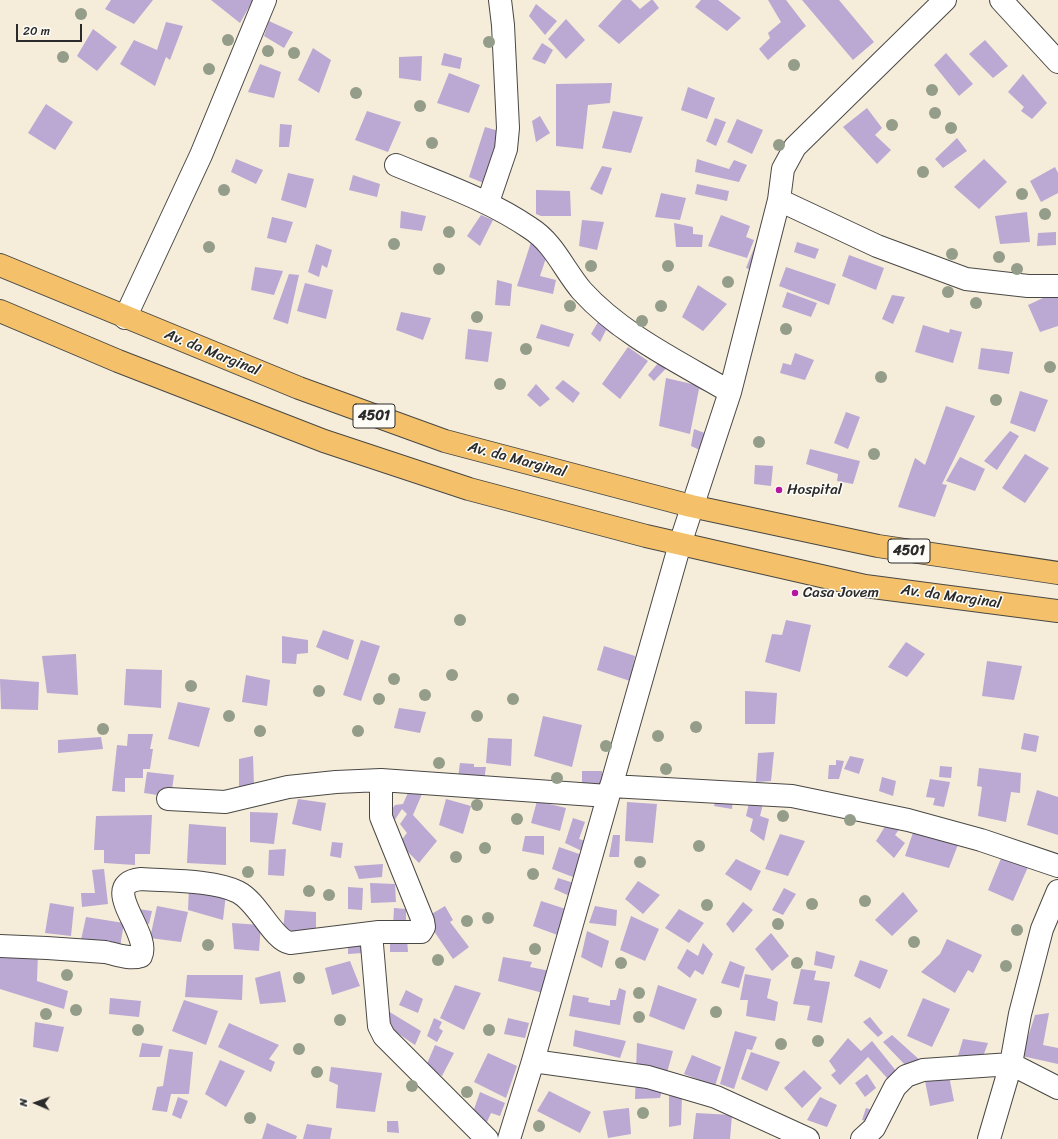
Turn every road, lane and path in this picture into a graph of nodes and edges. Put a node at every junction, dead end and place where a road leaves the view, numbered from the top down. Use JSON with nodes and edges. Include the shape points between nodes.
{"nodes":[{"id":1,"x":265,"y":0,"type":"edge"},
{"id":2,"x":500,"y":0,"type":"edge"},
{"id":3,"x":945,"y":0,"type":"edge"},
{"id":4,"x":1001,"y":0,"type":"edge"},
{"id":5,"x":1058,"y":62,"type":"edge"},
{"id":6,"x":396,"y":165,"type":"dead end"},
{"id":7,"x":779,"y":200,"type":"junction"},
{"id":8,"x":488,"y":202,"type":"junction"},
{"id":9,"x":0,"y":265,"type":"edge"},
{"id":10,"x":1058,"y":286,"type":"edge"},
{"id":11,"x":0,"y":311,"type":"edge"},
{"id":12,"x":125,"y":318,"type":"junction"},
{"id":13,"x":730,"y":392,"type":"junction"},
{"id":14,"x":691,"y":506,"type":"junction"},
{"id":15,"x":680,"y":544,"type":"junction"},
{"id":16,"x":1058,"y":573,"type":"edge"},
{"id":17,"x":1058,"y":611,"type":"edge"},
{"id":18,"x":382,"y":780,"type":"junction"},
{"id":19,"x":610,"y":791,"type":"junction"},
{"id":20,"x":168,"y":799,"type":"dead end"},
{"id":21,"x":1058,"y":866,"type":"edge"},
{"id":22,"x":1058,"y":891,"type":"edge"},
{"id":23,"x":371,"y":933,"type":"junction"},
{"id":24,"x":0,"y":946,"type":"edge"},
{"id":25,"x":533,"y":1061,"type":"junction"},
{"id":26,"x":1011,"y":1064,"type":"junction"},
{"id":27,"x":1058,"y":1088,"type":"edge"},
{"id":28,"x":487,"y":1139,"type":"edge"},
{"id":29,"x":508,"y":1139,"type":"edge"},
{"id":30,"x":808,"y":1139,"type":"edge"},
{"id":31,"x":862,"y":1139,"type":"edge"},
{"id":32,"x":989,"y":1139,"type":"edge"}],
"edges":[{"from":1,"to":12,"type":"street","via":[[201,155]]},
{"from":2,"to":8,"type":"street","via":[[504,25],[508,128],[506,149]]},
{"from":3,"to":7,"type":"street","via":[[795,147],[783,169]]},
{"from":4,"to":5,"type":"street"},
{"from":6,"to":8,"type":"street"},
{"from":7,"to":10,"type":"street","via":[[877,246],[966,279],[1028,286]]},
{"from":7,"to":13,"type":"street"},
{"from":8,"to":13,"type":"street","via":[[544,238],[582,291],[618,324]]},
{"from":9,"to":12,"type":"main road","name":"Av. da Marginal","number":"4501"},
{"from":11,"to":15,"type":"main road","name":"Av. da Marginal","number":"4501","via":[[118,361],[324,441],[469,489]]},
{"from":12,"to":14,"type":"main road","name":"Av. da Marginal","number":"4501","via":[[299,388],[445,442]]},
{"from":13,"to":14,"type":"street"},
{"from":14,"to":15,"type":"street"},
{"from":14,"to":16,"type":"main road","name":"Av. da Marginal","number":"4501","via":[[878,546]]},
{"from":15,"to":17,"type":"main road","name":"Av. da Marginal","number":"4501","via":[[866,586]]},
{"from":15,"to":19,"type":"street"},
{"from":18,"to":19,"type":"street"},
{"from":18,"to":20,"type":"street","via":[[288,787],[225,802]]},
{"from":18,"to":23,"type":"street","via":[[381,817],[424,927],[418,933]]},
{"from":19,"to":21,"type":"street","via":[[792,796],[908,820],[981,840]]},
{"from":19,"to":25,"type":"street"},
{"from":22,"to":26,"type":"street","via":[[1042,930],[1020,1014]]},
{"from":23,"to":24,"type":"street","via":[[298,943],[286,942],[250,900],[239,892],[221,886],[141,879],[130,880],[123,891],[124,900],[143,946],[141,956],[132,958],[59,948]]},
{"from":23,"to":28,"type":"street","via":[[379,1026],[384,1036]]},
{"from":25,"to":29,"type":"street"},
{"from":25,"to":30,"type":"street","via":[[648,1077],[716,1097]]},
{"from":26,"to":27,"type":"street"},
{"from":26,"to":31,"type":"street","via":[[923,1070],[906,1076],[895,1087],[874,1128]]},
{"from":26,"to":32,"type":"street"}]}
